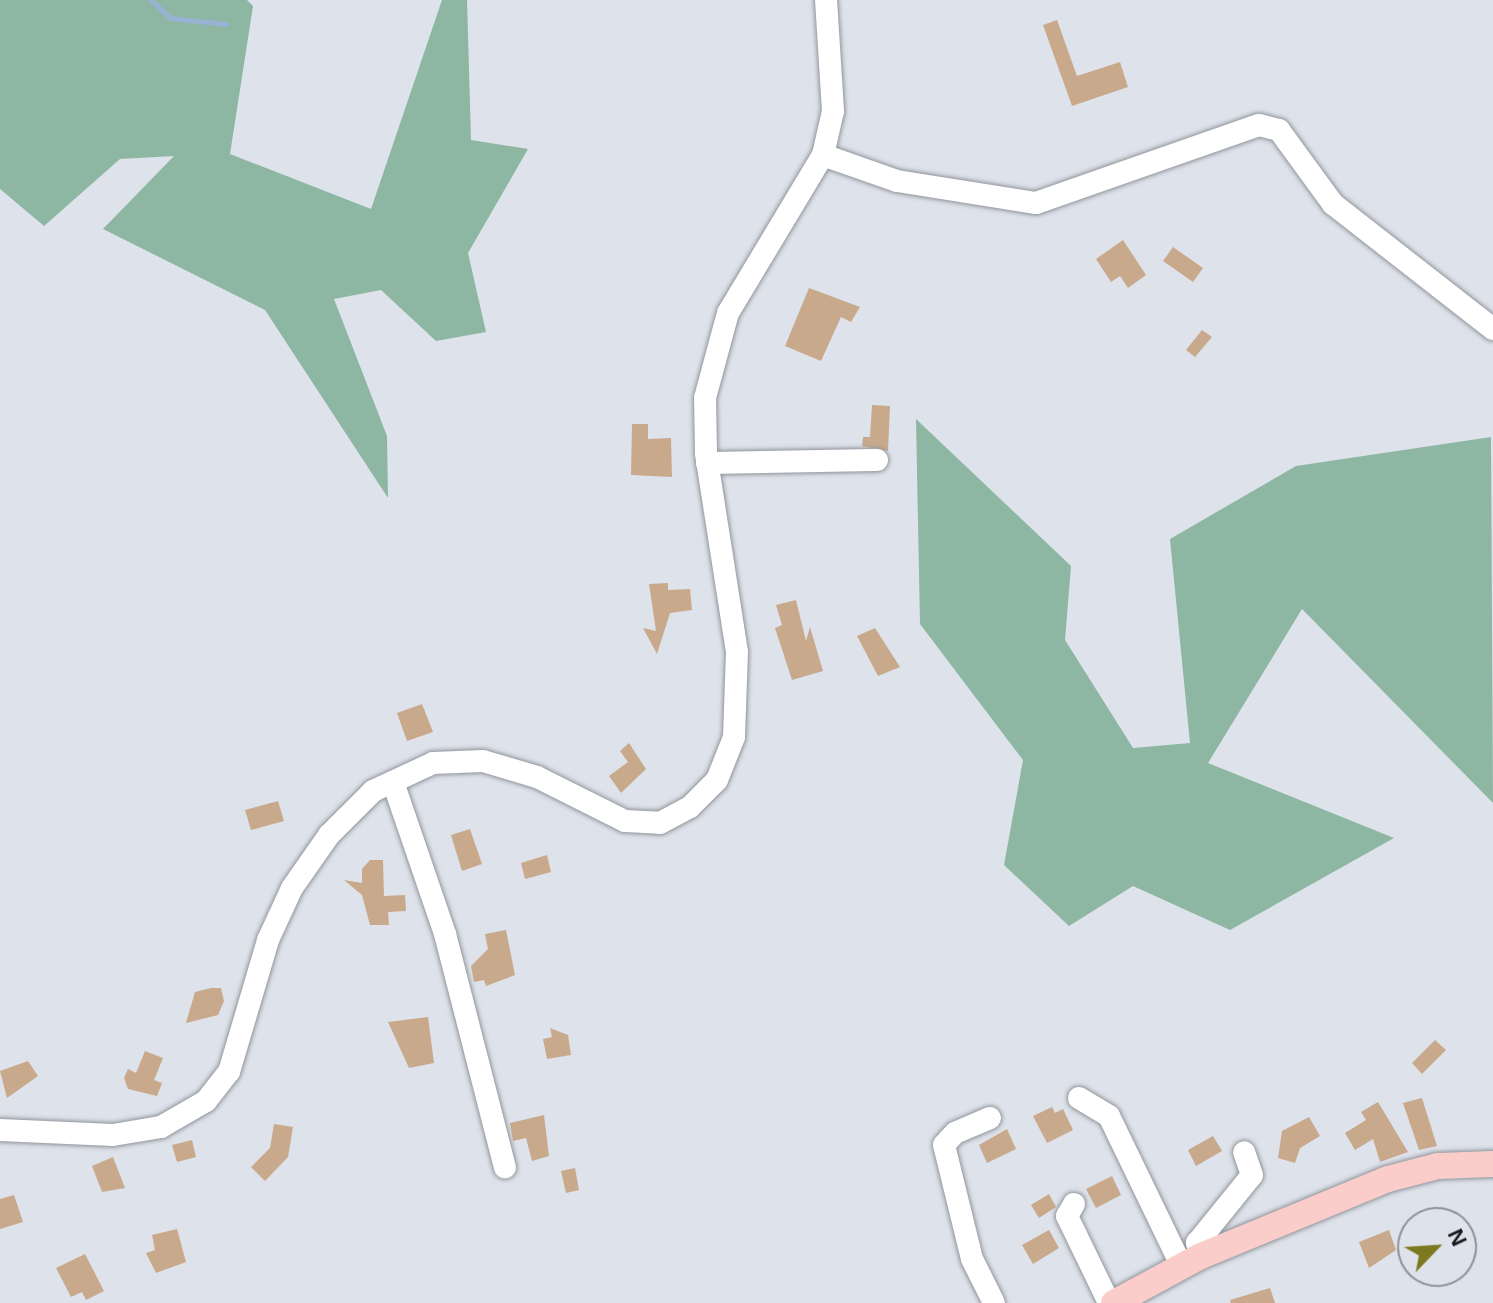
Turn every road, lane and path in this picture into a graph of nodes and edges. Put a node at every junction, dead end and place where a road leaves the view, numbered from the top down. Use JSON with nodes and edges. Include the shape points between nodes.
{"nodes":[{"id":1,"x":826,"y":0,"type":"edge"},
{"id":2,"x":823,"y":155,"type":"junction"},
{"id":3,"x":1493,"y":329,"type":"edge"},
{"id":4,"x":877,"y":460,"type":"dead end"},
{"id":5,"x":707,"y":463,"type":"junction"},
{"id":6,"x":393,"y":782,"type":"junction"},
{"id":7,"x":1079,"y":1098,"type":"dead end"},
{"id":8,"x":990,"y":1118,"type":"dead end"},
{"id":9,"x":0,"y":1130,"type":"edge"},
{"id":10,"x":1244,"y":1152,"type":"dead end"},
{"id":11,"x":1493,"y":1164,"type":"edge"},
{"id":12,"x":505,"y":1167,"type":"dead end"},
{"id":13,"x":1074,"y":1204,"type":"dead end"},
{"id":14,"x":1192,"y":1261,"type":"junction"},
{"id":15,"x":994,"y":1303,"type":"edge"},
{"id":16,"x":1112,"y":1303,"type":"edge"}],
"edges":[{"from":1,"to":2,"type":"street","via":[[833,111]]},
{"from":2,"to":3,"type":"street","via":[[897,181],[1036,203],[1259,125],[1279,130],[1333,204]]},
{"from":2,"to":5,"type":"street","via":[[728,313],[705,398]]},
{"from":4,"to":5,"type":"street"},
{"from":5,"to":6,"type":"street","via":[[737,652],[734,737],[717,780],[690,807],[660,823],[625,821],[537,777],[483,761],[433,763]]},
{"from":6,"to":9,"type":"street","via":[[373,791],[329,835],[292,888],[268,940],[229,1072],[206,1101],[161,1127],[113,1135]]},
{"from":6,"to":12,"type":"street","via":[[445,934]]},
{"from":7,"to":14,"type":"street","via":[[1109,1116]]},
{"from":8,"to":15,"type":"street","via":[[955,1133],[944,1145],[972,1259]]},
{"from":10,"to":14,"type":"street","via":[[1252,1175],[1197,1243]]},
{"from":11,"to":14,"type":"main road","via":[[1438,1166],[1388,1179]]},
{"from":13,"to":16,"type":"street","via":[[1067,1216]]},
{"from":14,"to":16,"type":"main road"}]}
